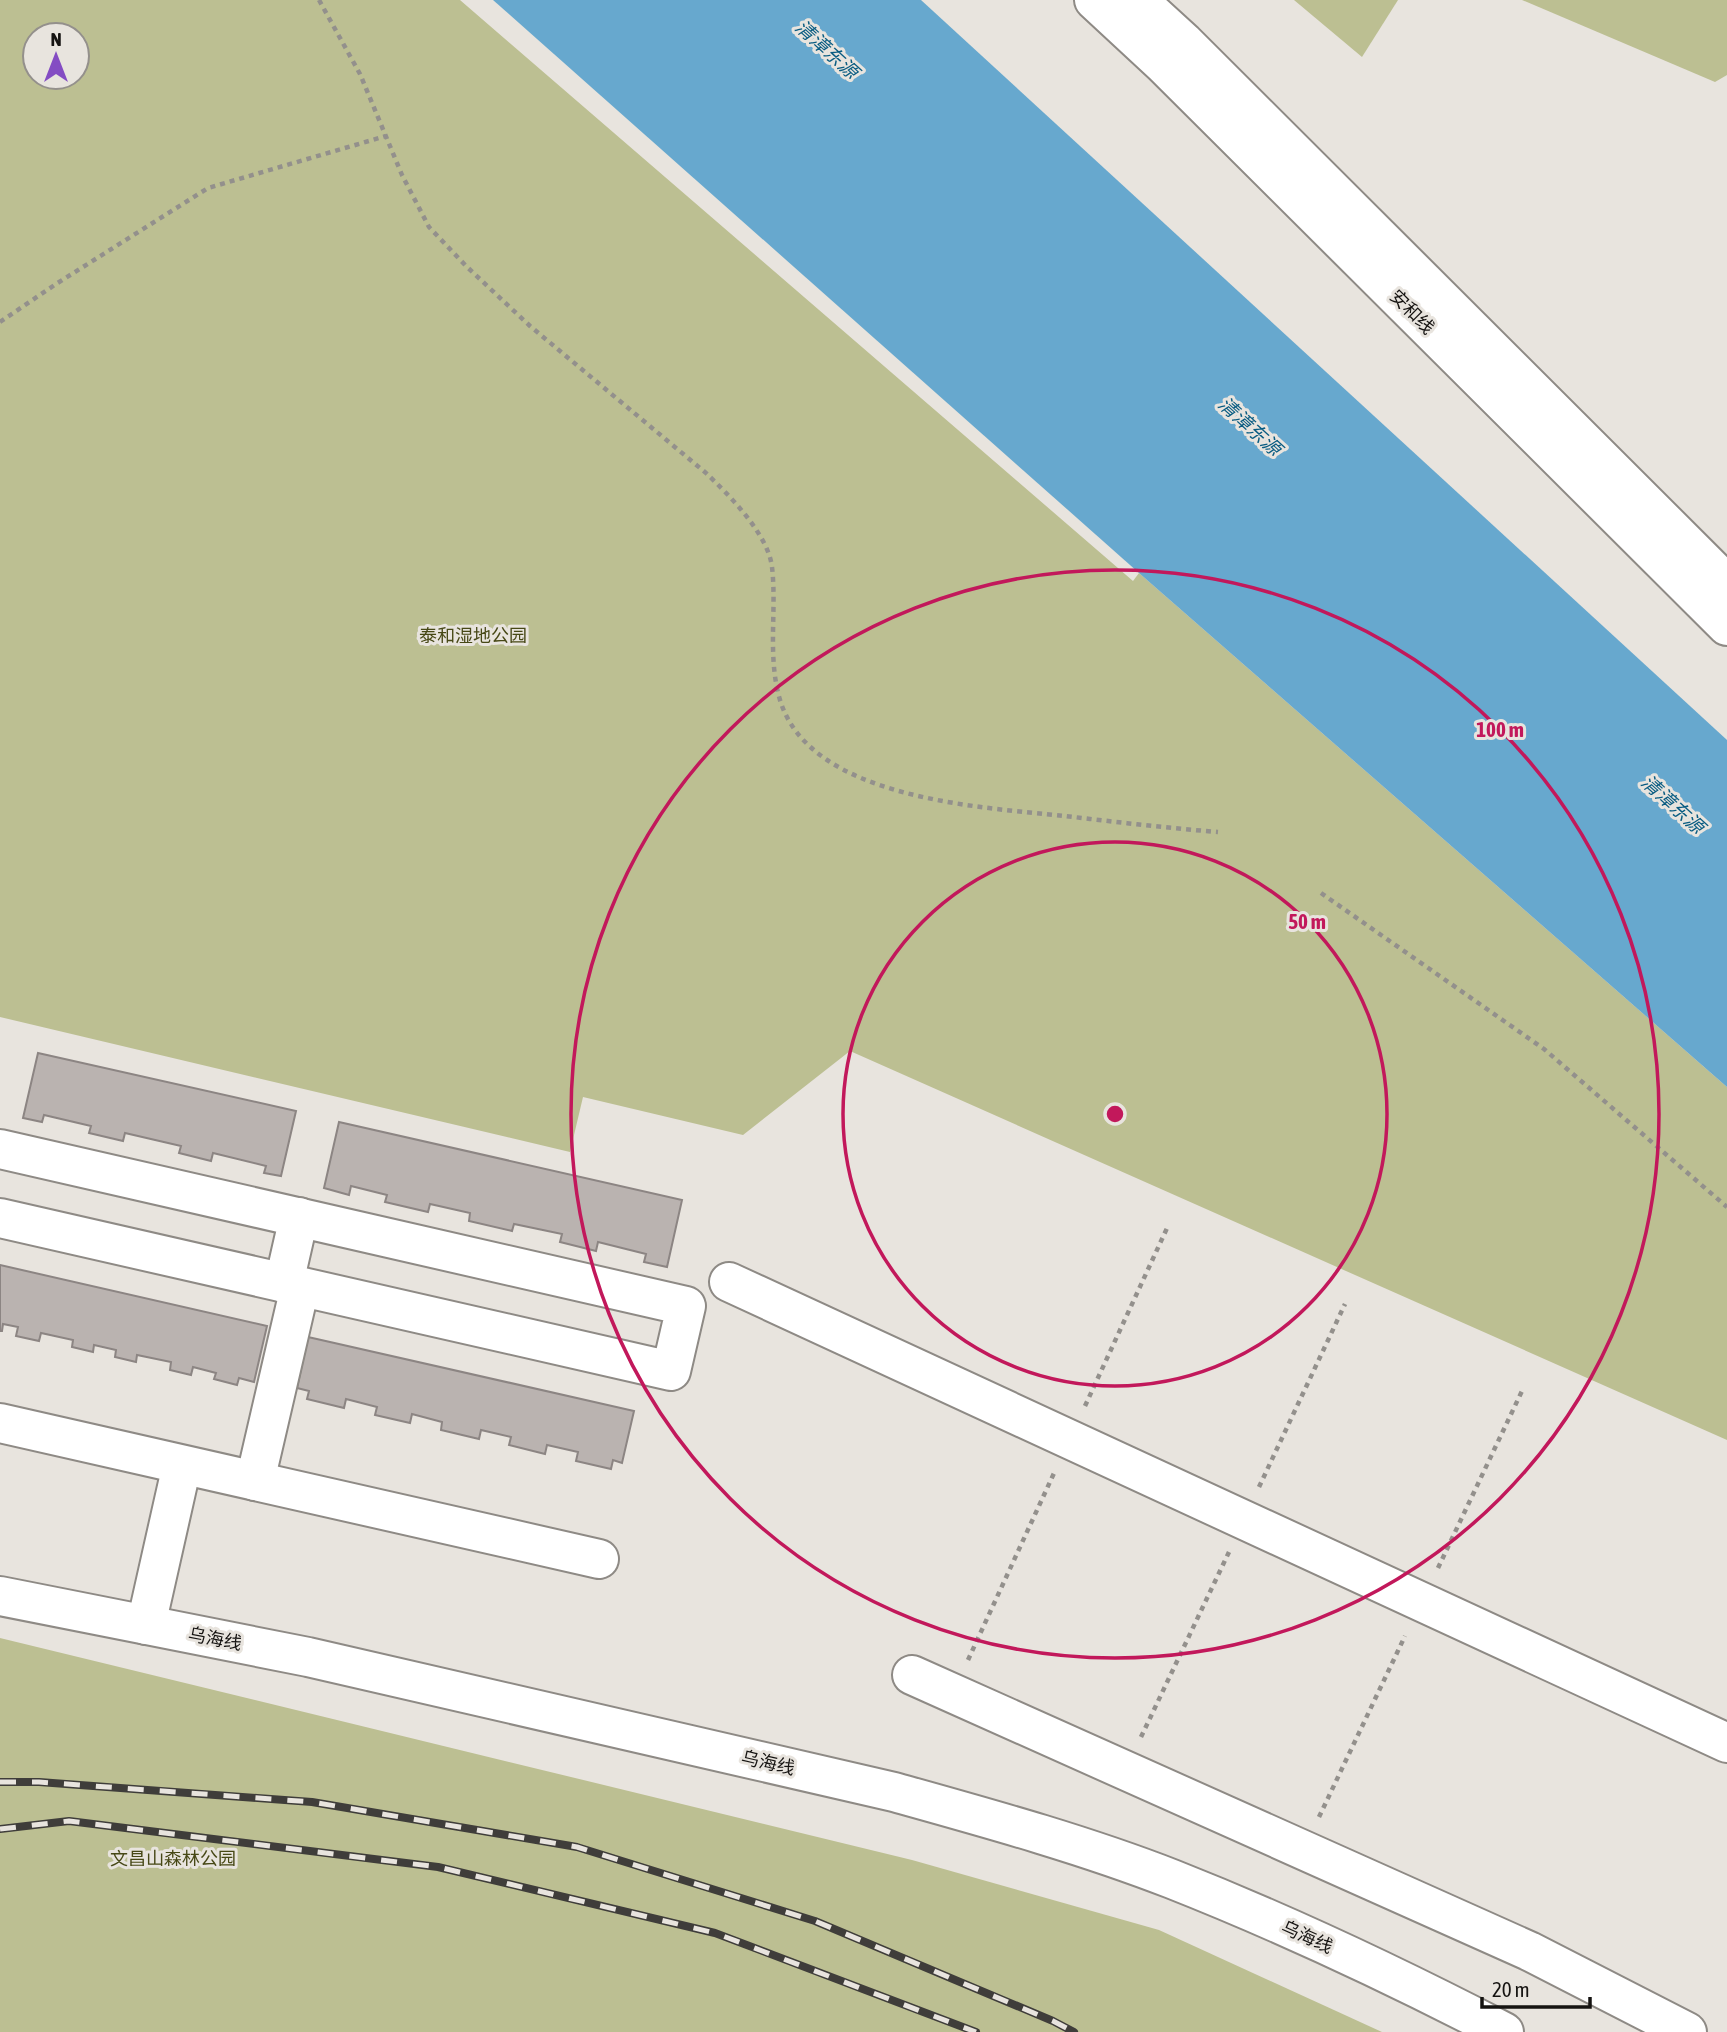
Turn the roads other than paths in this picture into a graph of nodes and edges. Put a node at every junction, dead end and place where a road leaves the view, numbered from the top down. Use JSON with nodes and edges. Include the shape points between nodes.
{"nodes":[{"id":1,"x":1094,"y":0,"type":"edge"},
{"id":2,"x":1138,"y":0,"type":"edge"},
{"id":3,"x":1727,"y":583,"type":"edge"},
{"id":4,"x":1727,"y":626,"type":"edge"},
{"id":5,"x":0,"y":1149,"type":"edge"},
{"id":6,"x":299,"y":1217,"type":"junction"},
{"id":7,"x":0,"y":1218,"type":"edge"},
{"id":8,"x":729,"y":1282,"type":"dead end"},
{"id":9,"x":292,"y":1285,"type":"junction"},
{"id":10,"x":0,"y":1423,"type":"edge"},
{"id":11,"x":183,"y":1465,"type":"junction"},
{"id":12,"x":255,"y":1481,"type":"junction"},
{"id":13,"x":599,"y":1559,"type":"dead end"},
{"id":14,"x":0,"y":1596,"type":"edge"},
{"id":15,"x":146,"y":1625,"type":"junction"},
{"id":16,"x":912,"y":1675,"type":"dead end"},
{"id":17,"x":1727,"y":1744,"type":"edge"},
{"id":18,"x":1504,"y":2032,"type":"edge"},
{"id":19,"x":1687,"y":2032,"type":"edge"}],
"edges":[{"from":1,"to":4,"type":"main road","name":"安和线"},
{"from":2,"to":3,"type":"main road","name":"安和线"},
{"from":5,"to":6,"type":"main road"},
{"from":6,"to":9,"type":"main road"},
{"from":6,"to":9,"type":"main road","via":[[686,1306],[671,1371]]},
{"from":7,"to":9,"type":"main road"},
{"from":8,"to":17,"type":"main road"},
{"from":9,"to":12,"type":"main road"},
{"from":10,"to":11,"type":"main road"},
{"from":11,"to":12,"type":"main road"},
{"from":11,"to":15,"type":"main road"},
{"from":12,"to":13,"type":"main road"},
{"from":14,"to":15,"type":"main road","name":"乌海线"},
{"from":15,"to":18,"type":"main road","name":"乌海线","via":[[335,1663],[962,1811],[1169,1878],[1234,1904]]},
{"from":16,"to":19,"type":"main road","via":[[1529,1951]]}]}
